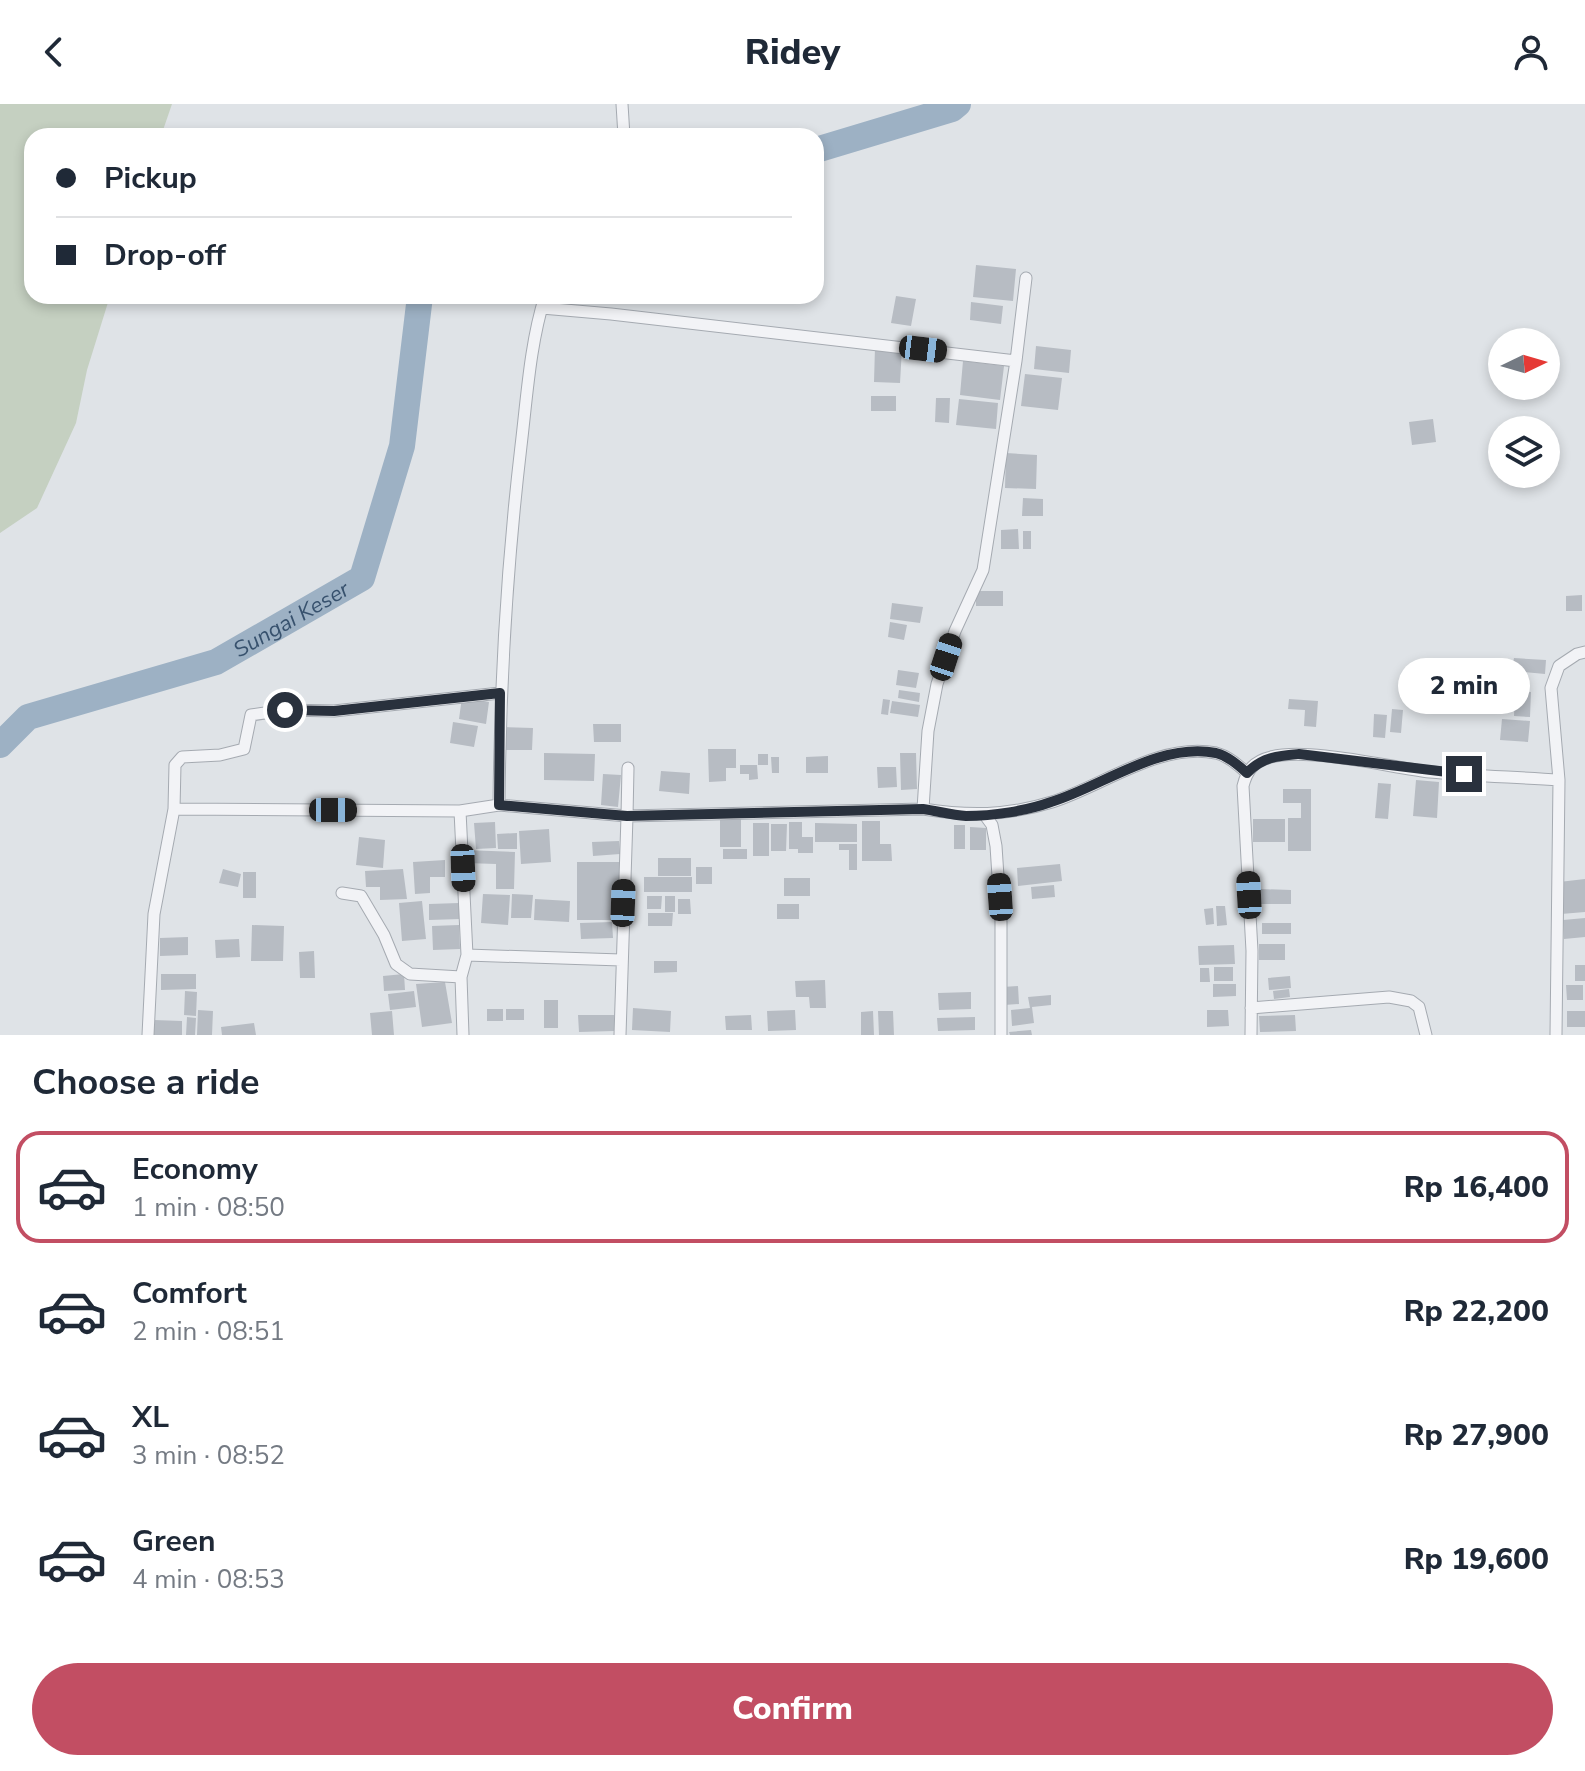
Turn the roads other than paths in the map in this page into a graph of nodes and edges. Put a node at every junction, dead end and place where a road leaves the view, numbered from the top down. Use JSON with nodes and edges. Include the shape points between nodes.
{"nodes":[{"id":1,"x":622,"y":105,"type":"edge"},
{"id":2,"x":623,"y":128,"type":"edge"},
{"id":3,"x":1026,"y":278,"type":"dead end"},
{"id":4,"x":543,"y":304,"type":"edge"},
{"id":5,"x":542,"y":308,"type":"junction"},
{"id":6,"x":1016,"y":361,"type":"junction"},
{"id":7,"x":1585,"y":652,"type":"edge"},
{"id":8,"x":500,"y":693,"type":"junction"},
{"id":9,"x":628,"y":768,"type":"dead end"},
{"id":10,"x":1247,"y":773,"type":"junction"},
{"id":11,"x":1559,"y":780,"type":"junction"},
{"id":12,"x":499,"y":805,"type":"junction"},
{"id":13,"x":174,"y":809,"type":"junction"},
{"id":14,"x":923,"y":809,"type":"junction"},
{"id":15,"x":460,"y":811,"type":"junction"},
{"id":16,"x":984,"y":814,"type":"junction"},
{"id":17,"x":627,"y":816,"type":"junction"},
{"id":18,"x":342,"y":893,"type":"dead end"},
{"id":19,"x":467,"y":955,"type":"junction"},
{"id":20,"x":621,"y":960,"type":"junction"},
{"id":21,"x":461,"y":977,"type":"junction"},
{"id":22,"x":1251,"y":1008,"type":"junction"},
{"id":23,"x":148,"y":1035,"type":"edge"},
{"id":24,"x":463,"y":1035,"type":"edge"},
{"id":25,"x":620,"y":1035,"type":"edge"},
{"id":26,"x":1001,"y":1035,"type":"edge"},
{"id":27,"x":1251,"y":1035,"type":"edge"},
{"id":28,"x":1426,"y":1035,"type":"edge"},
{"id":29,"x":1556,"y":1035,"type":"edge"}],
"edges":[{"from":1,"to":2,"type":"street"},
{"from":3,"to":6,"type":"street"},
{"from":4,"to":5,"type":"street"},
{"from":5,"to":6,"type":"street"},
{"from":5,"to":8,"type":"street","via":[[517,481]]},
{"from":6,"to":14,"type":"street","via":[[983,570],[937,684]]},
{"from":7,"to":11,"type":"street","via":[[1559,666],[1551,688]]},
{"from":8,"to":12,"type":"street"},
{"from":8,"to":13,"type":"street","via":[[251,715],[244,749],[182,757],[175,765]]},
{"from":9,"to":17,"type":"street"},
{"from":10,"to":11,"type":"street","via":[[1272,756],[1299,754],[1432,772]]},
{"from":10,"to":16,"type":"street","via":[[1217,753],[1169,755],[1050,803]]},
{"from":10,"to":22,"type":"street","via":[[1243,786]]},
{"from":11,"to":29,"type":"street"},
{"from":12,"to":15,"type":"street"},
{"from":12,"to":17,"type":"street"},
{"from":13,"to":15,"type":"street"},
{"from":13,"to":23,"type":"street","via":[[154,914]]},
{"from":14,"to":16,"type":"street"},
{"from":14,"to":17,"type":"street"},
{"from":15,"to":19,"type":"street"},
{"from":16,"to":26,"type":"street","via":[[992,825],[997,862]]},
{"from":17,"to":20,"type":"street"},
{"from":18,"to":21,"type":"street","via":[[361,896],[396,964],[410,974]]},
{"from":19,"to":20,"type":"street"},
{"from":19,"to":21,"type":"street"},
{"from":20,"to":25,"type":"street"},
{"from":21,"to":24,"type":"street"},
{"from":22,"to":27,"type":"street"},
{"from":22,"to":28,"type":"street","via":[[1402,998],[1419,1007]]}]}
